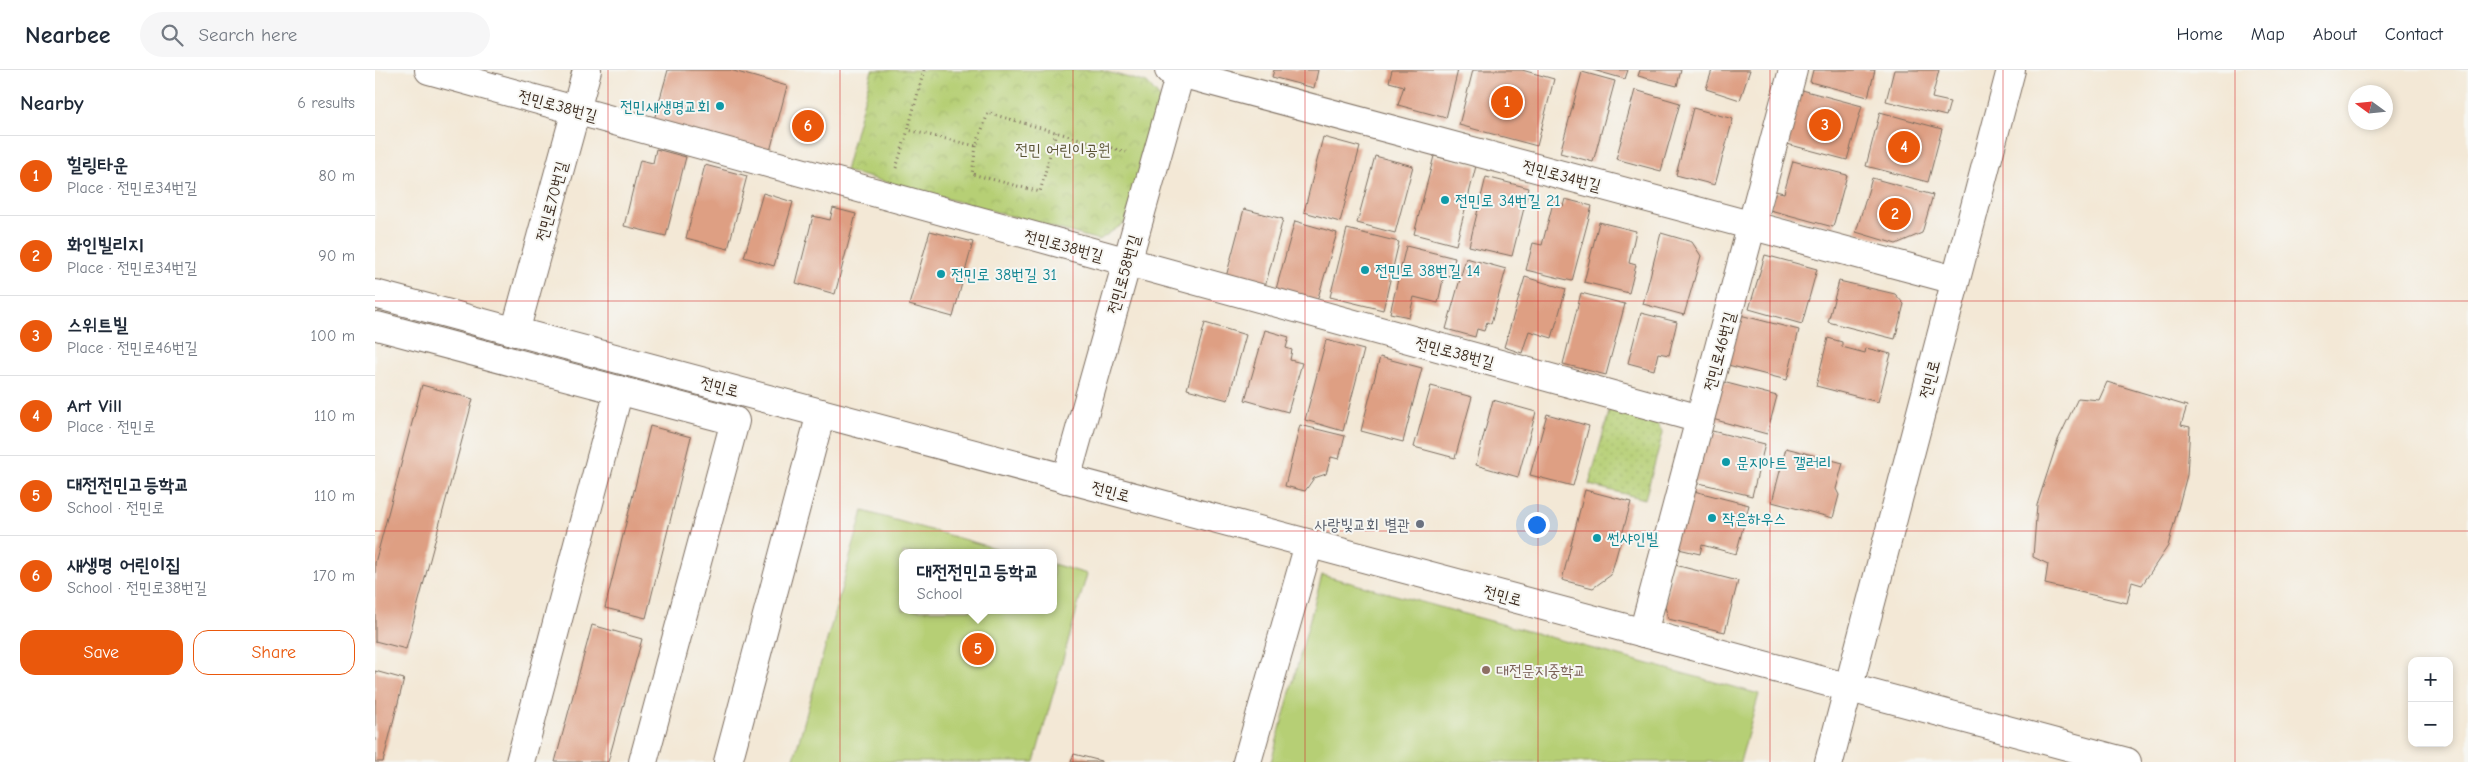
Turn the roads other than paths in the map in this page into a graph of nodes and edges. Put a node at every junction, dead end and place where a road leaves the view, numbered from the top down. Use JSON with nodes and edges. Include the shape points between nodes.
{"nodes":[{"id":1,"x":429,"y":70,"type":"edge"},
{"id":2,"x":587,"y":70,"type":"edge"},
{"id":3,"x":1793,"y":70,"type":"edge"},
{"id":4,"x":2011,"y":70,"type":"edge"},
{"id":5,"x":1176,"y":71,"type":"edge"},
{"id":6,"x":576,"y":110,"type":"junction"},
{"id":7,"x":1752,"y":226,"type":"junction"},
{"id":8,"x":1127,"y":262,"type":"junction"},
{"id":9,"x":1955,"y":280,"type":"junction"},
{"id":10,"x":380,"y":296,"type":"edge"},
{"id":11,"x":376,"y":330,"type":"edge"},
{"id":12,"x":515,"y":332,"type":"junction"},
{"id":13,"x":619,"y":390,"type":"junction"},
{"id":14,"x":821,"y":413,"type":"junction"},
{"id":15,"x":1700,"y":419,"type":"junction"},
{"id":16,"x":1066,"y":479,"type":"junction"},
{"id":17,"x":1309,"y":544,"type":"junction"},
{"id":18,"x":1643,"y":633,"type":"junction"},
{"id":19,"x":1848,"y":688,"type":"junction"},
{"id":20,"x":2085,"y":756,"type":"edge"},
{"id":21,"x":519,"y":762,"type":"edge"},
{"id":22,"x":643,"y":762,"type":"edge"},
{"id":23,"x":728,"y":762,"type":"edge"},
{"id":24,"x":1247,"y":762,"type":"edge"},
{"id":25,"x":1829,"y":762,"type":"edge"},
{"id":26,"x":2127,"y":762,"type":"edge"}],
"edges":[{"from":1,"to":6,"type":"street","name":"전민로38번길"},
{"from":2,"to":6,"type":"street","name":"전민로70번길"},
{"from":3,"to":7,"type":"street","name":"전민로46번길"},
{"from":4,"to":9,"type":"street","name":"전민로"},
{"from":5,"to":7,"type":"street","name":"전민로34번길"},
{"from":5,"to":8,"type":"street","name":"전민로58번길"},
{"from":6,"to":8,"type":"street","name":"전민로38번길"},
{"from":6,"to":12,"type":"street","name":"전민로70번길"},
{"from":7,"to":9,"type":"street","name":"전민로34번길"},
{"from":7,"to":15,"type":"street","name":"전민로46번길"},
{"from":8,"to":15,"type":"street","name":"전민로38번길"},
{"from":8,"to":16,"type":"street","name":"전민로58번길"},
{"from":9,"to":19,"type":"street","name":"전민로"},
{"from":10,"to":11,"type":"street"},
{"from":10,"to":12,"type":"street","name":"전민로"},
{"from":11,"to":13,"type":"street"},
{"from":12,"to":14,"type":"street","name":"전민로"},
{"from":13,"to":21,"type":"street"},
{"from":13,"to":22,"type":"street","via":[[735,421]]},
{"from":14,"to":16,"type":"street","name":"전민로"},
{"from":14,"to":23,"type":"street"},
{"from":15,"to":18,"type":"street","name":"전민로46번길"},
{"from":16,"to":17,"type":"street","name":"전민로"},
{"from":17,"to":18,"type":"street","name":"전민로"},
{"from":17,"to":24,"type":"street"},
{"from":18,"to":19,"type":"street","name":"전민로"},
{"from":19,"to":20,"type":"street","name":"전민로"},
{"from":19,"to":25,"type":"street","name":"전민로"},
{"from":20,"to":26,"type":"street","name":"전민로"}]}
